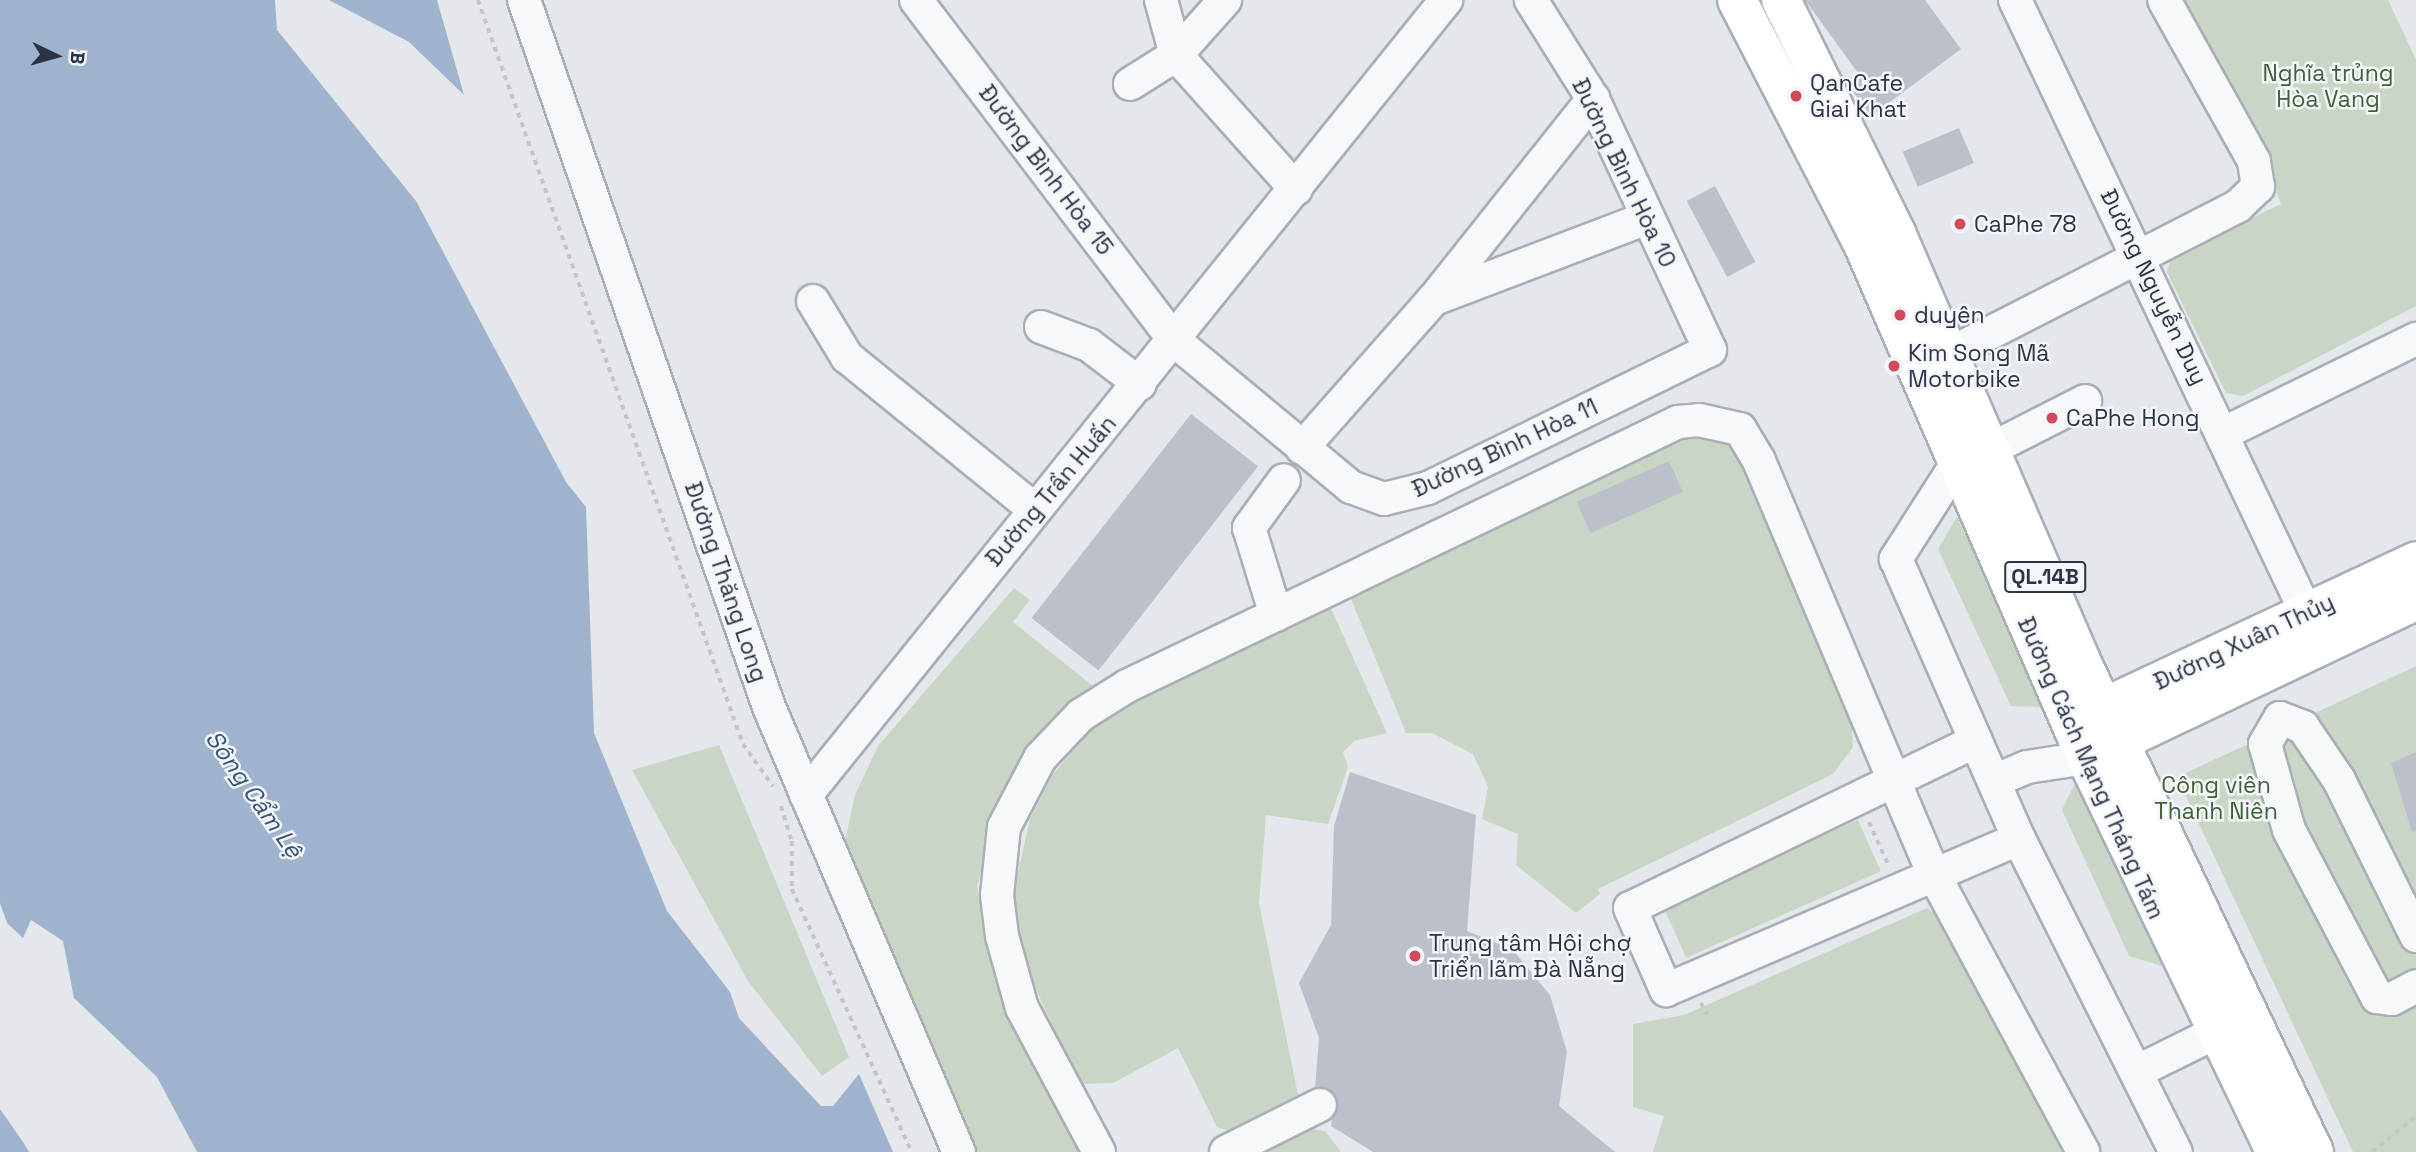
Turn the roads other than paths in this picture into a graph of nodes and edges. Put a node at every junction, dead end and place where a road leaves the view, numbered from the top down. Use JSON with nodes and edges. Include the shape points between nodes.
{"nodes":[{"id":1,"x":524,"y":0,"type":"edge"},
{"id":2,"x":916,"y":0,"type":"edge"},
{"id":3,"x":1161,"y":0,"type":"edge"},
{"id":4,"x":1225,"y":0,"type":"edge"},
{"id":5,"x":1531,"y":0,"type":"edge"},
{"id":6,"x":1737,"y":0,"type":"edge"},
{"id":7,"x":1781,"y":0,"type":"edge"},
{"id":8,"x":2015,"y":0,"type":"edge"},
{"id":9,"x":2164,"y":0,"type":"edge"},
{"id":10,"x":1445,"y":1,"type":"edge"},
{"id":11,"x":1176,"y":55,"type":"junction"},
{"id":12,"x":1130,"y":84,"type":"dead end"},
{"id":13,"x":1593,"y":99,"type":"junction"},
{"id":14,"x":1296,"y":189,"type":"junction"},
{"id":15,"x":1645,"y":219,"type":"junction"},
{"id":16,"x":2139,"y":254,"type":"junction"},
{"id":17,"x":1434,"y":299,"type":"junction"},
{"id":18,"x":813,"y":301,"type":"dead end"},
{"id":19,"x":1041,"y":327,"type":"dead end"},
{"id":20,"x":2416,"y":340,"type":"edge"},
{"id":21,"x":1175,"y":341,"type":"junction"},
{"id":22,"x":1710,"y":350,"type":"joint"},
{"id":23,"x":1947,"y":355,"type":"junction"},
{"id":24,"x":1140,"y":384,"type":"junction"},
{"id":25,"x":2085,"y":401,"type":"dead end"},
{"id":26,"x":2224,"y":433,"type":"junction"},
{"id":27,"x":1303,"y":448,"type":"junction"},
{"id":28,"x":1973,"y":458,"type":"junction"},
{"id":29,"x":1284,"y":480,"type":"dead end"},
{"id":30,"x":1034,"y":509,"type":"junction"},
{"id":31,"x":2416,"y":561,"type":"edge"},
{"id":32,"x":2416,"y":601,"type":"edge"},
{"id":33,"x":2307,"y":614,"type":"junction"},
{"id":34,"x":1276,"y":615,"type":"junction"},
{"id":35,"x":2263,"y":673,"type":"junction"},
{"id":36,"x":2087,"y":715,"type":"junction"},
{"id":37,"x":2280,"y":719,"type":"junction"},
{"id":38,"x":1976,"y":741,"type":"junction"},
{"id":39,"x":2102,"y":750,"type":"junction"},
{"id":40,"x":2027,"y":767,"type":"junction"},
{"id":41,"x":1893,"y":779,"type":"junction"},
{"id":42,"x":1994,"y":780,"type":"junction"},
{"id":43,"x":792,"y":798,"type":"junction"},
{"id":44,"x":2019,"y":839,"type":"junction"},
{"id":45,"x":1933,"y":873,"type":"junction"},
{"id":46,"x":2416,"y":936,"type":"edge"},
{"id":47,"x":2416,"y":986,"type":"edge"},
{"id":48,"x":2219,"y":1031,"type":"junction"},
{"id":49,"x":2138,"y":1071,"type":"junction"},
{"id":50,"x":1320,"y":1105,"type":"dead end"},
{"id":51,"x":959,"y":1152,"type":"edge"},
{"id":52,"x":1099,"y":1152,"type":"edge"},
{"id":53,"x":1226,"y":1152,"type":"edge"},
{"id":54,"x":2083,"y":1152,"type":"edge"},
{"id":55,"x":2176,"y":1152,"type":"edge"},
{"id":56,"x":2276,"y":1152,"type":"edge"},
{"id":57,"x":2314,"y":1152,"type":"edge"}],
"edges":[{"from":1,"to":43,"type":"street","name":"Đường Thăng Long","via":[[769,707]]},
{"from":2,"to":21,"type":"street","name":"Đường Bình Hòa 15"},
{"from":3,"to":11,"type":"street"},
{"from":4,"to":11,"type":"street"},
{"from":5,"to":13,"type":"street","name":"Đường Bình Hòa 10"},
{"from":6,"to":28,"type":"main road","name":"Đường Cách Mạng Tháng Tám","number":"QL.14B"},
{"from":7,"to":23,"type":"main road","name":"Đường Cách Mạng Tháng Tám","number":"QL.14B","via":[[1891,222]]},
{"from":8,"to":16,"type":"street","name":"Đường Nguyễn Duy"},
{"from":9,"to":16,"type":"street","via":[[2254,161],[2258,187],[2238,206]]},
{"from":10,"to":14,"type":"street","name":"Đường Trần Huấn"},
{"from":11,"to":12,"type":"street"},
{"from":11,"to":14,"type":"street"},
{"from":13,"to":15,"type":"street","name":"Đường Bình Hòa 10"},
{"from":13,"to":17,"type":"street"},
{"from":14,"to":21,"type":"street","name":"Đường Trần Huấn"},
{"from":15,"to":17,"type":"street"},
{"from":15,"to":22,"type":"street","name":"Đường Bình Hòa 10"},
{"from":16,"to":23,"type":"street"},
{"from":16,"to":26,"type":"street","name":"Đường Nguyễn Duy"},
{"from":17,"to":27,"type":"street"},
{"from":18,"to":30,"type":"street","via":[[847,357]]},
{"from":19,"to":24,"type":"street","via":[[1089,345]]},
{"from":20,"to":26,"type":"street"},
{"from":21,"to":24,"type":"street","name":"Đường Trần Huấn"},
{"from":21,"to":27,"type":"street","name":"Đường Bình Hòa 11"},
{"from":22,"to":27,"type":"street","name":"Đường Bình Hòa 11","via":[[1428,488],[1384,499],[1351,487]]},
{"from":23,"to":28,"type":"main road","name":"Đường Cách Mạng Tháng Tám","number":"QL.14B"},
{"from":24,"to":30,"type":"street","name":"Đường Trần Huấn"},
{"from":25,"to":28,"type":"street"},
{"from":26,"to":33,"type":"street","name":"Đường Nguyễn Duy"},
{"from":28,"to":36,"type":"main road","name":"Đường Cách Mạng Tháng Tám","number":"QL.14B"},
{"from":28,"to":38,"type":"street","via":[[1896,559]]},
{"from":29,"to":34,"type":"street","via":[[1249,527]]},
{"from":30,"to":43,"type":"street","name":"Đường Trần Huấn"},
{"from":31,"to":33,"type":"main road","name":"Đường Xuân Thủy"},
{"from":32,"to":35,"type":"main road","name":"Đường Xuân Thủy"},
{"from":33,"to":36,"type":"main road","name":"Đường Xuân Thủy"},
{"from":34,"to":41,"type":"street","via":[[1678,422],[1729,424],[1749,442],[1768,480]]},
{"from":34,"to":52,"type":"street","via":[[1127,685],[1081,715],[1040,758],[1004,827],[997,895],[1008,964],[1022,1008]]},
{"from":35,"to":37,"type":"street"},
{"from":35,"to":39,"type":"main road","name":"Đường Xuân Thủy"},
{"from":36,"to":39,"type":"main road","name":"Đường Cách Mạng Tháng Tám","number":"QL.14B"},
{"from":36,"to":40,"type":"street"},
{"from":37,"to":46,"type":"street","via":[[2303,727],[2339,780]]},
{"from":37,"to":47,"type":"street","via":[[2265,744],[2301,853],[2377,996],[2392,999]]},
{"from":38,"to":41,"type":"street"},
{"from":38,"to":42,"type":"street"},
{"from":39,"to":40,"type":"street"},
{"from":39,"to":48,"type":"main road","name":"Đường Cách Mạng Tháng Tám","number":"QL.14B","via":[[2171,943]]},
{"from":39,"to":57,"type":"main road","name":"Đường Cách Mạng Tháng Tám","number":"QL.14B"},
{"from":40,"to":42,"type":"street"},
{"from":41,"to":45,"type":"street"},
{"from":41,"to":45,"type":"street","via":[[1630,908],[1666,990]]},
{"from":42,"to":44,"type":"street"},
{"from":43,"to":51,"type":"street","name":"Đường Thăng Long"},
{"from":44,"to":45,"type":"street"},
{"from":44,"to":49,"type":"street"},
{"from":45,"to":54,"type":"street"},
{"from":48,"to":49,"type":"street"},
{"from":48,"to":56,"type":"main road","name":"Đường Cách Mạng Tháng Tám","number":"QL.14B"},
{"from":49,"to":55,"type":"street"},
{"from":50,"to":53,"type":"street"}]}
